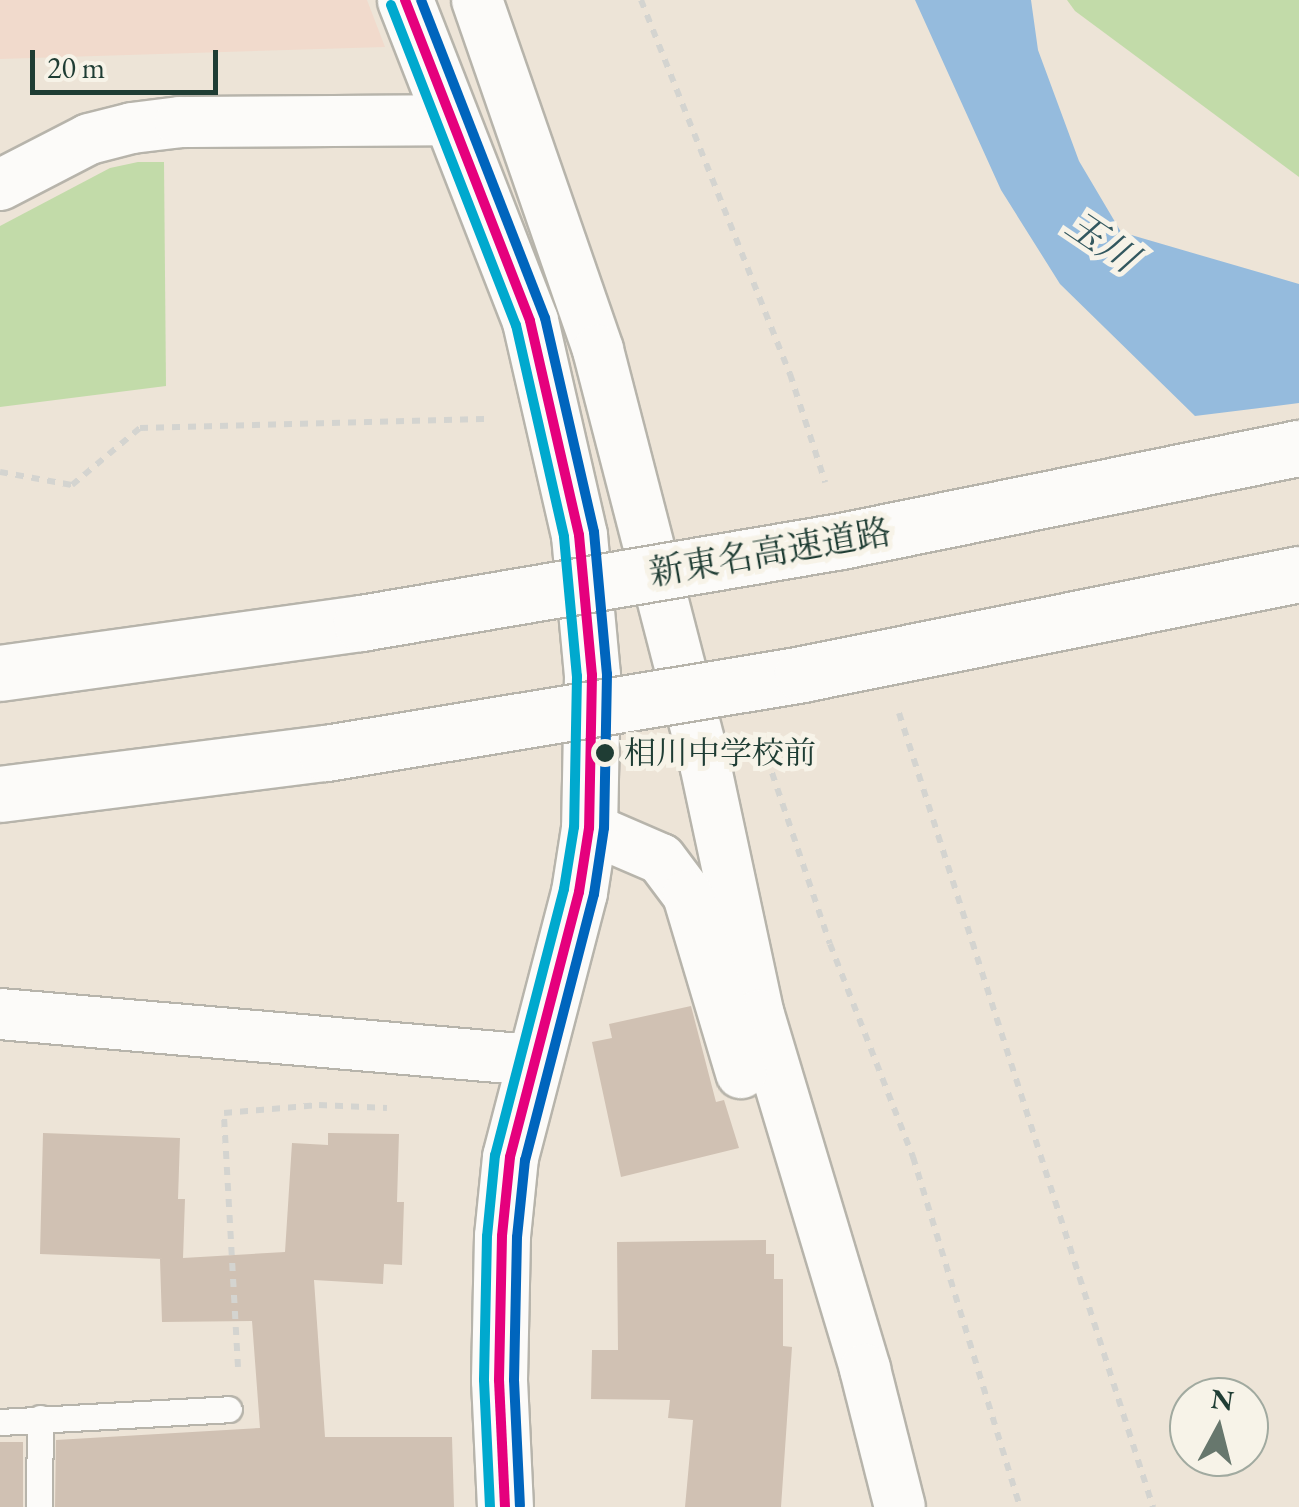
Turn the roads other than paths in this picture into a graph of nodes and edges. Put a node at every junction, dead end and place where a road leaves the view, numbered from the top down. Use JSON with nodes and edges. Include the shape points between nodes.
{"nodes":[{"id":1,"x":405,"y":0,"type":"edge"},
{"id":2,"x":477,"y":0,"type":"edge"},
{"id":3,"x":452,"y":120,"type":"junction"},
{"id":4,"x":0,"y":185,"type":"edge"},
{"id":5,"x":1299,"y":448,"type":"edge"},
{"id":6,"x":1299,"y":574,"type":"edge"},
{"id":7,"x":0,"y":673,"type":"edge"},
{"id":8,"x":0,"y":794,"type":"edge"},
{"id":9,"x":589,"y":828,"type":"junction"},
{"id":10,"x":0,"y":1014,"type":"edge"},
{"id":11,"x":532,"y":1060,"type":"junction"},
{"id":12,"x":228,"y":1410,"type":"road end"},
{"id":13,"x":40,"y":1418,"type":"junction"},
{"id":14,"x":0,"y":1422,"type":"edge"},
{"id":15,"x":39,"y":1507,"type":"edge"},
{"id":16,"x":505,"y":1507,"type":"edge"},
{"id":17,"x":890,"y":1507,"type":"edge"},
{"id":18,"x":900,"y":1507,"type":"edge"}],
"edges":[{"from":1,"to":3,"type":"main road"},
{"from":2,"to":18,"type":"street","via":[[598,350],[705,764],[760,1015]]},
{"from":3,"to":4,"type":"street","via":[[132,128],[88,139]]},
{"from":3,"to":9,"type":"main road","via":[[530,321],[579,536],[592,675]]},
{"from":5,"to":7,"type":"main road","name":"新東名高速道路","bridge":true,"via":[[841,541],[362,622]]},
{"from":6,"to":8,"type":"main road","bridge":true,"via":[[764,680],[326,753]]},
{"from":9,"to":11,"type":"main road","via":[[580,892]]},
{"from":9,"to":17,"type":"street","via":[[661,858],[688,894],[831,1373]]},
{"from":10,"to":11,"type":"street"},
{"from":11,"to":16,"type":"main road","via":[[510,1157],[502,1236]]},
{"from":12,"to":13,"type":"lane"},
{"from":13,"to":14,"type":"lane"},
{"from":13,"to":15,"type":"lane"}]}
